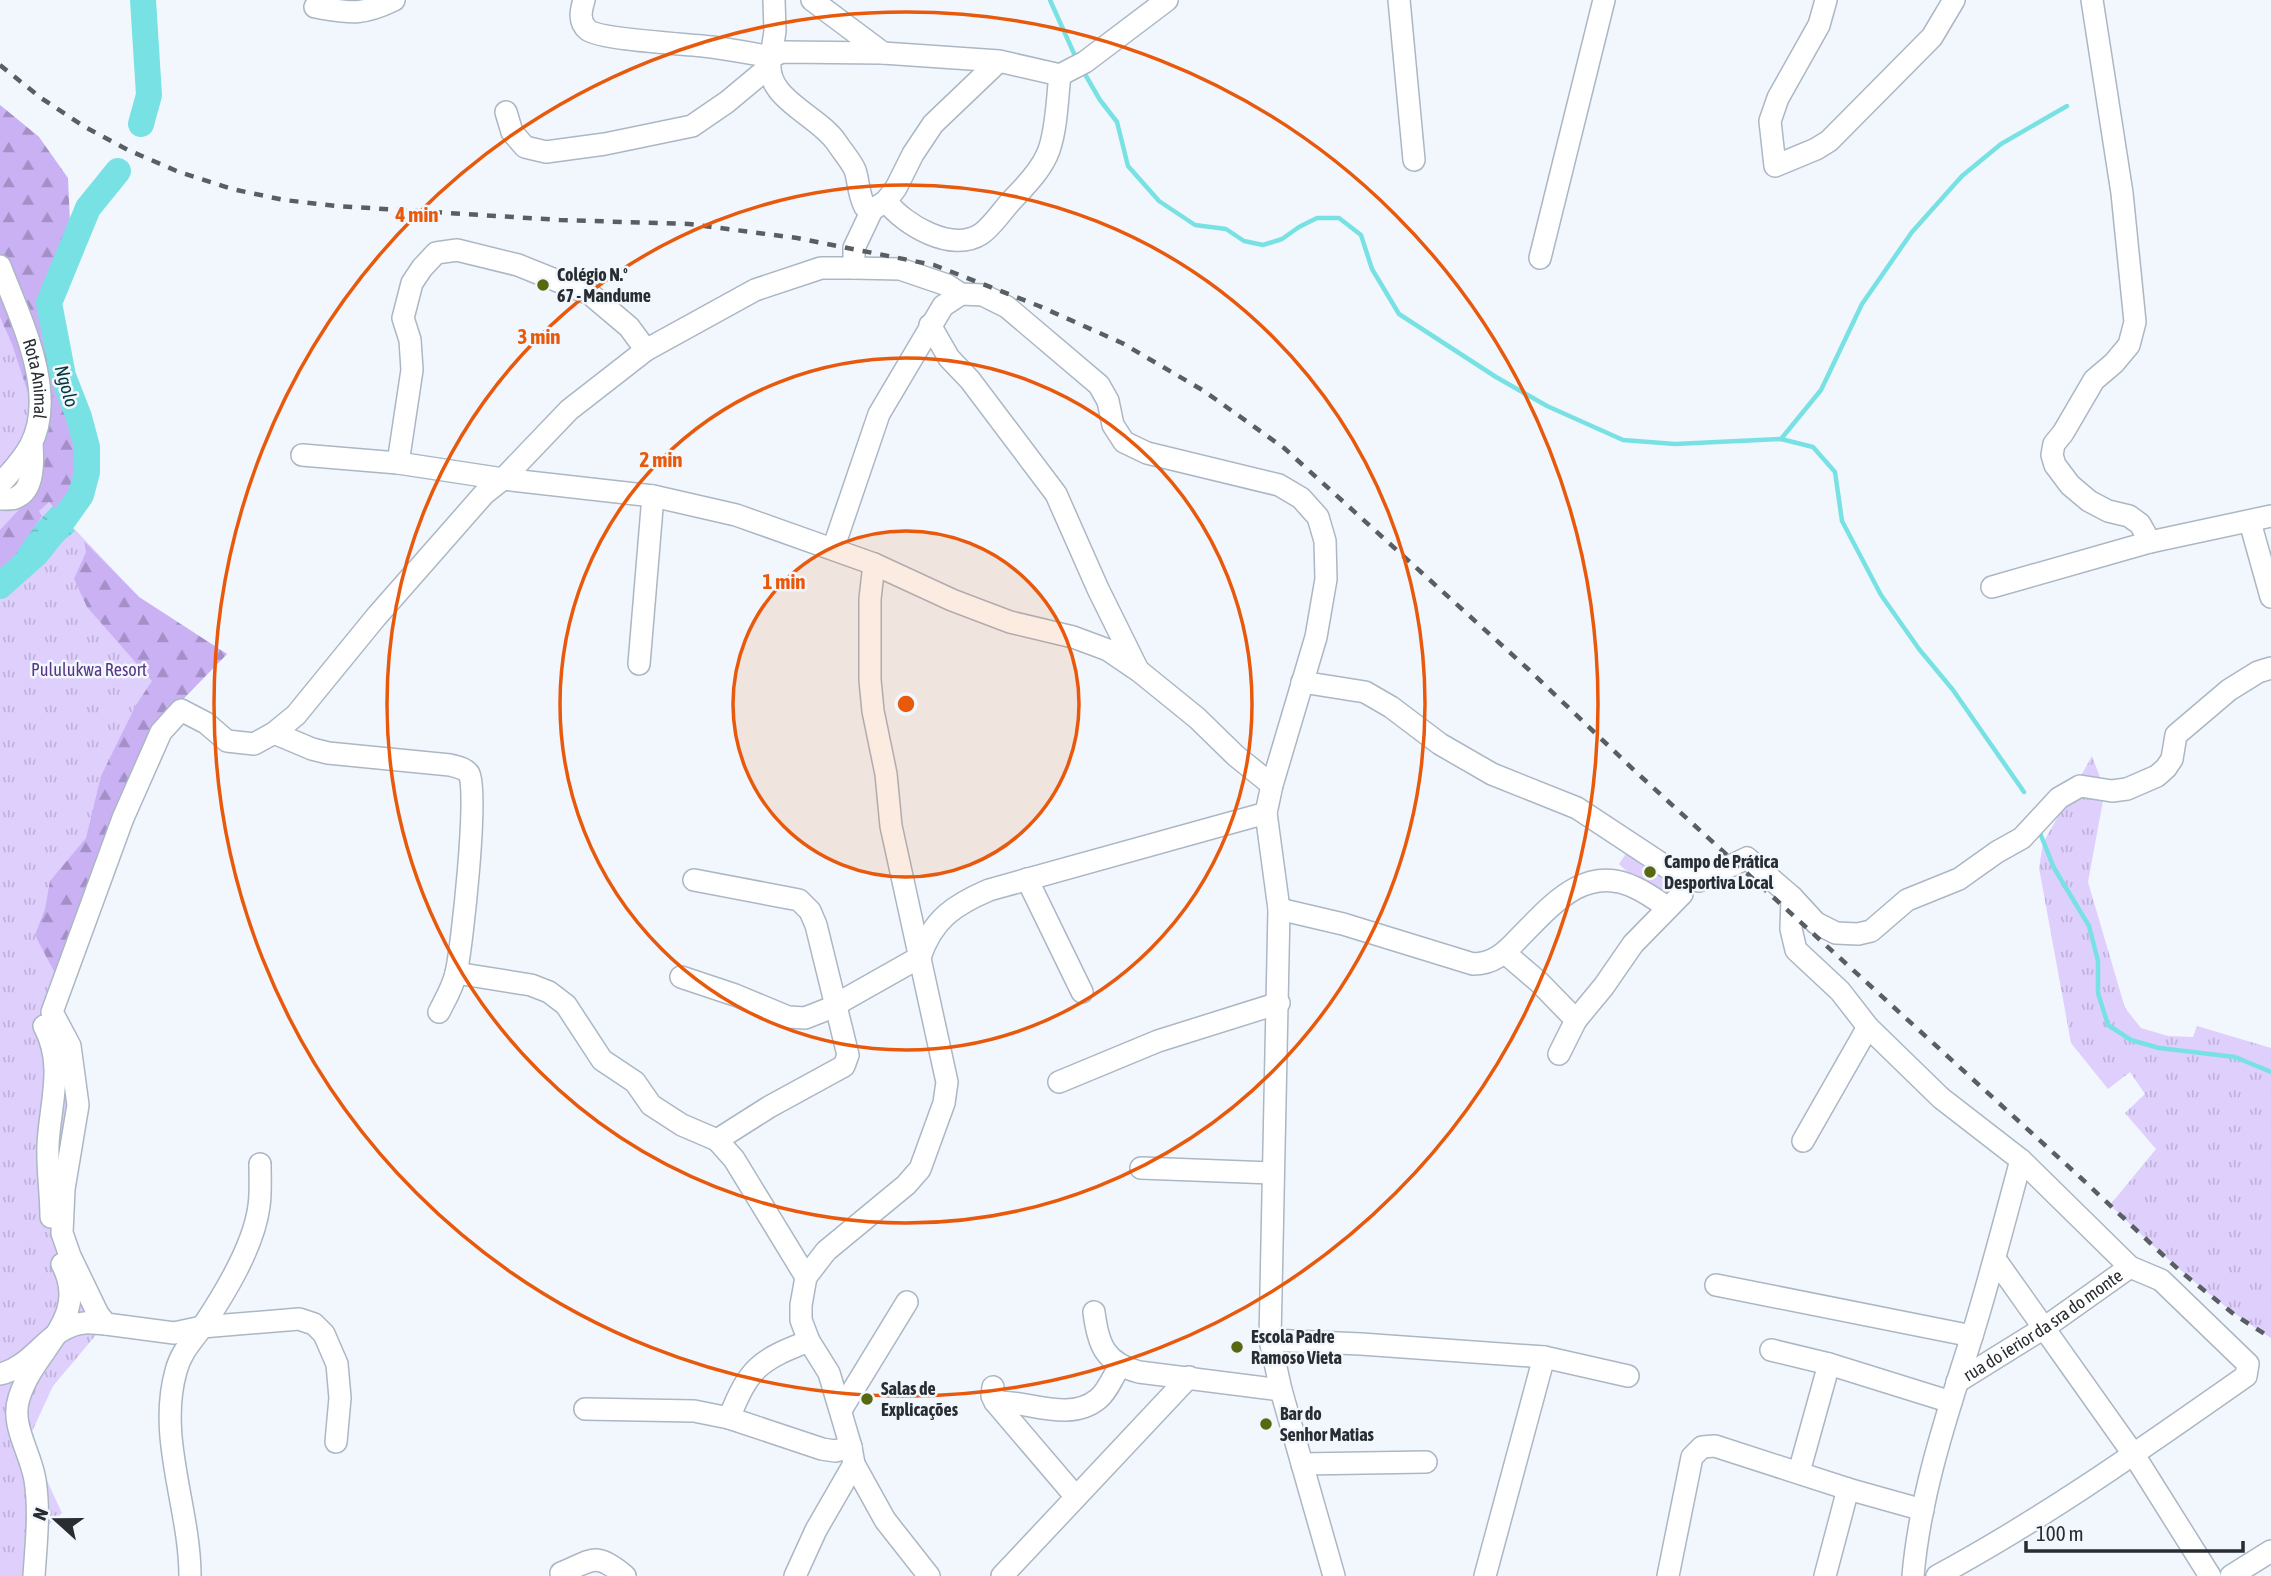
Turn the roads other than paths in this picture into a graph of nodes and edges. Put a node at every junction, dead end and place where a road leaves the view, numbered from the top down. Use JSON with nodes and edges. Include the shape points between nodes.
{"nodes":[{"id":1,"x":394,"y":0,"type":"edge"},
{"id":2,"x":584,"y":0,"type":"edge"},
{"id":3,"x":775,"y":0,"type":"edge"},
{"id":4,"x":812,"y":0,"type":"edge"},
{"id":5,"x":1167,"y":0,"type":"edge"},
{"id":6,"x":1399,"y":0,"type":"edge"},
{"id":7,"x":1604,"y":0,"type":"edge"},
{"id":8,"x":1826,"y":0,"type":"edge"},
{"id":9,"x":1954,"y":0,"type":"edge"},
{"id":10,"x":2092,"y":0,"type":"edge"},
{"id":11,"x":315,"y":7,"type":"dead end"},
{"id":12,"x":883,"y":53,"type":"junction"},
{"id":13,"x":999,"y":61,"type":"junction"},
{"id":14,"x":770,"y":62,"type":"junction"},
{"id":15,"x":1071,"y":69,"type":"junction"},
{"id":16,"x":506,"y":112,"type":"dead end"},
{"id":17,"x":1414,"y":160,"type":"dead end"},
{"id":18,"x":879,"y":206,"type":"junction"},
{"id":19,"x":1540,"y":258,"type":"dead end"},
{"id":20,"x":0,"y":265,"type":"edge"},
{"id":21,"x":854,"y":268,"type":"junction"},
{"id":22,"x":961,"y":294,"type":"junction"},
{"id":23,"x":930,"y":325,"type":"junction"},
{"id":24,"x":646,"y":350,"type":"junction"},
{"id":25,"x":32,"y":443,"type":"junction"},
{"id":26,"x":302,"y":455,"type":"dead end"},
{"id":27,"x":398,"y":463,"type":"junction"},
{"id":28,"x":503,"y":479,"type":"junction"},
{"id":29,"x":0,"y":484,"type":"edge"},
{"id":30,"x":653,"y":496,"type":"junction"},
{"id":31,"x":0,"y":499,"type":"edge"},
{"id":32,"x":2261,"y":519,"type":"edge"},
{"id":33,"x":2150,"y":542,"type":"junction"},
{"id":34,"x":833,"y":549,"type":"junction"},
{"id":35,"x":874,"y":564,"type":"junction"},
{"id":36,"x":1992,"y":587,"type":"dead end"},
{"id":37,"x":2271,"y":597,"type":"edge"},
{"id":38,"x":639,"y":664,"type":"dead end"},
{"id":39,"x":2271,"y":668,"type":"edge"},
{"id":40,"x":1139,"y":671,"type":"junction"},
{"id":41,"x":1303,"y":682,"type":"junction"},
{"id":42,"x":274,"y":733,"type":"junction"},
{"id":43,"x":1272,"y":785,"type":"junction"},
{"id":44,"x":1266,"y":813,"type":"junction"},
{"id":45,"x":1676,"y":874,"type":"junction"},
{"id":46,"x":1027,"y":879,"type":"junction"},
{"id":47,"x":694,"y":880,"type":"dead end"},
{"id":48,"x":1792,"y":897,"type":"junction"},
{"id":49,"x":1668,"y":908,"type":"junction"},
{"id":50,"x":1279,"y":909,"type":"junction"},
{"id":51,"x":1505,"y":953,"type":"junction"},
{"id":52,"x":920,"y":957,"type":"junction"},
{"id":53,"x":456,"y":973,"type":"junction"},
{"id":54,"x":681,"y":977,"type":"dead end"},
{"id":55,"x":1082,"y":992,"type":"dead end"},
{"id":56,"x":1279,"y":1003,"type":"junction"},
{"id":57,"x":835,"y":1004,"type":"junction"},
{"id":58,"x":439,"y":1013,"type":"dead end"},
{"id":59,"x":1576,"y":1020,"type":"junction"},
{"id":60,"x":44,"y":1026,"type":"dead end"},
{"id":61,"x":1868,"y":1027,"type":"junction"},
{"id":62,"x":1559,"y":1054,"type":"dead end"},
{"id":63,"x":1059,"y":1082,"type":"dead end"},
{"id":64,"x":717,"y":1140,"type":"junction"},
{"id":65,"x":1803,"y":1141,"type":"dead end"},
{"id":66,"x":2021,"y":1160,"type":"junction"},
{"id":67,"x":260,"y":1164,"type":"dead end"},
{"id":68,"x":1141,"y":1168,"type":"dead end"},
{"id":69,"x":1273,"y":1173,"type":"junction"},
{"id":70,"x":1995,"y":1259,"type":"junction"},
{"id":71,"x":2130,"y":1267,"type":"junction"},
{"id":72,"x":806,"y":1277,"type":"junction"},
{"id":73,"x":1716,"y":1285,"type":"dead end"},
{"id":74,"x":906,"y":1302,"type":"dead end"},
{"id":75,"x":1094,"y":1312,"type":"dead end"},
{"id":76,"x":106,"y":1324,"type":"junction"},
{"id":77,"x":202,"y":1326,"type":"junction"},
{"id":78,"x":2044,"y":1328,"type":"junction"},
{"id":79,"x":54,"y":1335,"type":"junction"},
{"id":80,"x":1972,"y":1336,"type":"junction"},
{"id":81,"x":1270,"y":1340,"type":"junction"},
{"id":82,"x":808,"y":1341,"type":"junction"},
{"id":83,"x":1771,"y":1350,"type":"dead end"},
{"id":84,"x":1544,"y":1357,"type":"junction"},
{"id":85,"x":1829,"y":1364,"type":"junction"},
{"id":86,"x":1119,"y":1367,"type":"junction"},
{"id":87,"x":0,"y":1374,"type":"edge"},
{"id":88,"x":1628,"y":1376,"type":"dead end"},
{"id":89,"x":1189,"y":1377,"type":"junction"},
{"id":90,"x":0,"y":1388,"type":"edge"},
{"id":91,"x":1281,"y":1390,"type":"junction"},
{"id":92,"x":1954,"y":1392,"type":"junction"},
{"id":93,"x":585,"y":1409,"type":"dead end"},
{"id":94,"x":841,"y":1410,"type":"junction"},
{"id":95,"x":16,"y":1417,"type":"junction"},
{"id":96,"x":729,"y":1418,"type":"junction"},
{"id":97,"x":336,"y":1442,"type":"dead end"},
{"id":98,"x":2134,"y":1455,"type":"junction"},
{"id":99,"x":853,"y":1456,"type":"junction"},
{"id":100,"x":1426,"y":1462,"type":"dead end"},
{"id":101,"x":1302,"y":1464,"type":"junction"},
{"id":102,"x":1799,"y":1472,"type":"junction"},
{"id":103,"x":1848,"y":1489,"type":"junction"},
{"id":104,"x":1076,"y":1497,"type":"junction"},
{"id":105,"x":1923,"y":1510,"type":"junction"},
{"id":106,"x":2271,"y":1551,"type":"edge"},
{"id":107,"x":561,"y":1573,"type":"dead end"},
{"id":108,"x":34,"y":1576,"type":"edge"},
{"id":109,"x":190,"y":1576,"type":"edge"},
{"id":110,"x":625,"y":1576,"type":"edge"},
{"id":111,"x":795,"y":1576,"type":"edge"},
{"id":112,"x":929,"y":1576,"type":"edge"},
{"id":113,"x":1002,"y":1576,"type":"edge"},
{"id":114,"x":1334,"y":1576,"type":"edge"},
{"id":115,"x":1485,"y":1576,"type":"edge"},
{"id":116,"x":1668,"y":1576,"type":"edge"},
{"id":117,"x":1825,"y":1576,"type":"edge"},
{"id":118,"x":1913,"y":1576,"type":"edge"},
{"id":119,"x":1937,"y":1576,"type":"edge"},
{"id":120,"x":2210,"y":1576,"type":"edge"},
{"id":121,"x":2231,"y":1576,"type":"edge"}],
"edges":[{"from":1,"to":11,"type":"street","via":[[373,10]]},
{"from":2,"to":14,"type":"street","via":[[582,23],[589,31],[714,47]]},
{"from":3,"to":14,"type":"street"},
{"from":4,"to":12,"type":"street"},
{"from":5,"to":15,"type":"street"},
{"from":6,"to":17,"type":"street"},
{"from":7,"to":19,"type":"street"},
{"from":8,"to":9,"type":"street","via":[[1819,25],[1778,97],[1770,121],[1775,166],[1829,141],[1932,37]]},
{"from":10,"to":33,"type":"street","via":[[2122,193],[2135,323],[2129,345],[2094,380],[2054,444],[2052,455],[2070,485],[2108,511],[2129,516],[2140,524]]},
{"from":12,"to":13,"type":"street"},
{"from":12,"to":14,"type":"street","via":[[782,52]]},
{"from":13,"to":15,"type":"street"},
{"from":13,"to":18,"type":"street","via":[[933,124],[896,188]]},
{"from":14,"to":16,"type":"street","via":[[727,102],[692,126],[606,144],[546,152],[525,147],[512,132]]},
{"from":14,"to":18,"type":"street","via":[[772,78],[787,100],[834,139],[855,170],[865,207]]},
{"from":15,"to":18,"type":"street","via":[[1041,167],[983,233],[969,240],[944,238]]},
{"from":18,"to":21,"type":"street","via":[[854,248]]},
{"from":20,"to":25,"type":"street","name":"Rota Animal","via":[[27,335],[41,393]]},
{"from":21,"to":22,"type":"street","via":[[900,268]]},
{"from":21,"to":24,"type":"street","via":[[821,268],[755,290]]},
{"from":22,"to":23,"type":"street","via":[[943,306]]},
{"from":22,"to":41,"type":"street","via":[[983,295],[1007,307],[1080,367],[1099,385],[1124,442],[1147,453],[1279,485],[1301,498],[1318,517],[1325,541],[1325,579]]},
{"from":23,"to":34,"type":"street","via":[[879,414]]},
{"from":23,"to":40,"type":"street","via":[[949,358],[1056,494]]},
{"from":24,"to":27,"type":"street","via":[[629,327],[590,294],[517,265],[457,250],[436,253],[412,284],[403,318],[412,370]]},
{"from":24,"to":28,"type":"street","via":[[569,410]]},
{"from":25,"to":29,"type":"street","name":"Rota Animal"},
{"from":25,"to":31,"type":"street","via":[[27,488],[18,497]]},
{"from":26,"to":27,"type":"street"},
{"from":27,"to":28,"type":"street"},
{"from":28,"to":30,"type":"street"},
{"from":28,"to":42,"type":"street","via":[[484,494],[376,617],[296,715]]},
{"from":30,"to":34,"type":"street","via":[[736,515]]},
{"from":30,"to":38,"type":"street"},
{"from":32,"to":33,"type":"street"},
{"from":32,"to":37,"type":"street"},
{"from":33,"to":36,"type":"street"},
{"from":34,"to":35,"type":"street"},
{"from":35,"to":40,"type":"street","via":[[998,618],[1108,650]]},
{"from":35,"to":52,"type":"street","via":[[870,599],[873,711],[891,826]]},
{"from":39,"to":48,"type":"street","via":[[2229,690],[2176,735],[2172,759],[2157,776],[2112,791],[2080,786],[2059,798],[2022,838],[1959,879],[1907,900],[1871,931],[1836,933],[1816,923]]},
{"from":40,"to":43,"type":"street"},
{"from":41,"to":43,"type":"street"},
{"from":41,"to":45,"type":"street","via":[[1365,692],[1440,744],[1492,774],[1577,808]]},
{"from":42,"to":53,"type":"street","via":[[328,753],[450,765],[470,775],[471,834]]},
{"from":42,"to":76,"type":"street","via":[[254,744],[227,741],[181,710],[161,732],[123,817],[52,1012],[70,1046],[78,1105],[62,1233]]},
{"from":43,"to":44,"type":"street"},
{"from":44,"to":46,"type":"street"},
{"from":44,"to":50,"type":"street"},
{"from":45,"to":48,"type":"street","via":[[1699,881],[1747,858]]},
{"from":45,"to":49,"type":"street","via":[[1682,894]]},
{"from":46,"to":52,"type":"street","via":[[962,901],[927,936]]},
{"from":46,"to":55,"type":"street"},
{"from":47,"to":57,"type":"street","via":[[799,901],[816,925]]},
{"from":48,"to":61,"type":"street","via":[[1796,950],[1840,990]]},
{"from":49,"to":51,"type":"street","via":[[1634,886],[1604,880],[1575,886]]},
{"from":49,"to":59,"type":"street","via":[[1633,944]]},
{"from":50,"to":51,"type":"street","via":[[1473,964],[1486,964]]},
{"from":50,"to":56,"type":"street"},
{"from":51,"to":59,"type":"street"},
{"from":52,"to":57,"type":"street"},
{"from":52,"to":72,"type":"street","via":[[947,1082],[932,1138],[919,1169],[906,1185],[826,1251]]},
{"from":53,"to":58,"type":"street"},
{"from":53,"to":64,"type":"street","via":[[549,992],[566,1005],[602,1060],[635,1082],[651,1105]]},
{"from":54,"to":57,"type":"street","via":[[788,1017],[805,1018]]},
{"from":56,"to":63,"type":"street","via":[[1158,1041]]},
{"from":56,"to":69,"type":"street"},
{"from":57,"to":64,"type":"street","via":[[848,1055],[844,1066]]},
{"from":59,"to":62,"type":"street"},
{"from":60,"to":79,"type":"street","via":[[52,1040],[57,1075],[48,1143],[52,1237],[69,1278],[72,1300],[67,1318]]},
{"from":61,"to":65,"type":"street"},
{"from":61,"to":66,"type":"street","via":[[1941,1098]]},
{"from":64,"to":72,"type":"street","via":[[734,1159]]},
{"from":66,"to":70,"type":"street"},
{"from":66,"to":71,"type":"street"},
{"from":67,"to":77,"type":"street","via":[[259,1206],[248,1246]]},
{"from":68,"to":69,"type":"street"},
{"from":69,"to":81,"type":"street"},
{"from":70,"to":78,"type":"street"},
{"from":70,"to":80,"type":"street"},
{"from":71,"to":78,"type":"street","name":"rua do ierior da sra do monte"},
{"from":71,"to":98,"type":"street","via":[[2161,1280],[2248,1364],[2246,1376]]},
{"from":72,"to":82,"type":"street","via":[[801,1320]]},
{"from":73,"to":80,"type":"street"},
{"from":74,"to":94,"type":"street"},
{"from":75,"to":86,"type":"street","via":[[1107,1355]]},
{"from":76,"to":77,"type":"street","via":[[159,1333]]},
{"from":76,"to":79,"type":"street","via":[[83,1322]]},
{"from":77,"to":97,"type":"street","via":[[299,1319],[314,1324],[324,1334],[337,1364]]},
{"from":77,"to":109,"type":"street","via":[[185,1347],[171,1404]]},
{"from":78,"to":92,"type":"street","name":"rua do ierior da sra do monte"},
{"from":78,"to":98,"type":"street"},
{"from":79,"to":87,"type":"street","via":[[36,1355]]},
{"from":79,"to":95,"type":"street","via":[[31,1370]]},
{"from":80,"to":92,"type":"street"},
{"from":81,"to":84,"type":"street"},
{"from":81,"to":91,"type":"street"},
{"from":82,"to":94,"type":"street","via":[[829,1373]]},
{"from":82,"to":96,"type":"street","via":[[763,1361],[749,1375]]},
{"from":83,"to":85,"type":"street"},
{"from":84,"to":88,"type":"street"},
{"from":84,"to":115,"type":"street"},
{"from":85,"to":92,"type":"street"},
{"from":85,"to":102,"type":"street"},
{"from":86,"to":89,"type":"street"},
{"from":86,"to":104,"type":"street","via":[[1098,1399],[1079,1408],[1055,1410],[994,1394]]},
{"from":89,"to":91,"type":"street"},
{"from":89,"to":104,"type":"street"},
{"from":90,"to":95,"type":"street"},
{"from":91,"to":101,"type":"street"},
{"from":92,"to":105,"type":"street"},
{"from":93,"to":96,"type":"street","via":[[694,1411]]},
{"from":94,"to":99,"type":"street"},
{"from":95,"to":108,"type":"street","via":[[35,1479]]},
{"from":96,"to":99,"type":"street"},
{"from":98,"to":119,"type":"street"},
{"from":98,"to":120,"type":"street"},
{"from":99,"to":111,"type":"street"},
{"from":99,"to":112,"type":"street","via":[[885,1520]]},
{"from":100,"to":101,"type":"street"},
{"from":101,"to":114,"type":"street"},
{"from":102,"to":103,"type":"street"},
{"from":102,"to":116,"type":"street","via":[[1715,1446],[1702,1447],[1692,1457]]},
{"from":103,"to":105,"type":"street"},
{"from":103,"to":117,"type":"street"},
{"from":104,"to":113,"type":"street"},
{"from":105,"to":118,"type":"street"},
{"from":106,"to":121,"type":"street"},
{"from":107,"to":110,"type":"street","via":[[585,1560],[595,1560]]}]}
